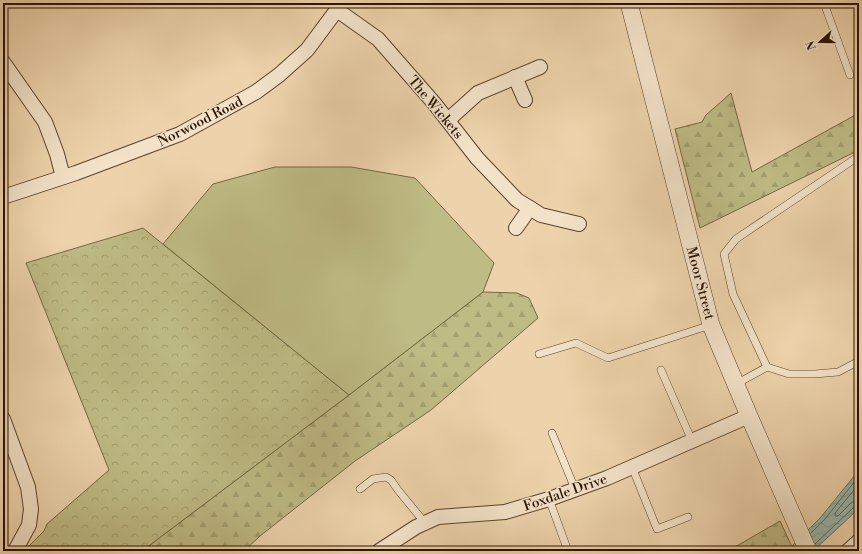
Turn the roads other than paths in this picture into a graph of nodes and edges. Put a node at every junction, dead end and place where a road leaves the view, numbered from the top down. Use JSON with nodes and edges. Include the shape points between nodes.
{"nodes":[{"id":1,"x":630,"y":3,"type":"edge"},
{"id":2,"x":824,"y":3,"type":"edge"},
{"id":3,"x":339,"y":7,"type":"edge"},
{"id":4,"x":3,"y":62,"type":"edge"},
{"id":5,"x":540,"y":67,"type":"dead end"},
{"id":6,"x":850,"y":75,"type":"dead end"},
{"id":7,"x":515,"y":77,"type":"junction"},
{"id":8,"x":525,"y":100,"type":"dead end"},
{"id":9,"x":448,"y":120,"type":"junction"},
{"id":10,"x":859,"y":156,"type":"edge"},
{"id":11,"x":63,"y":177,"type":"junction"},
{"id":12,"x":3,"y":196,"type":"edge"},
{"id":13,"x":530,"y":208,"type":"junction"},
{"id":14,"x":579,"y":224,"type":"dead end"},
{"id":15,"x":516,"y":228,"type":"dead end"},
{"id":16,"x":711,"y":325,"type":"junction"},
{"id":17,"x":539,"y":354,"type":"dead end"},
{"id":18,"x":859,"y":361,"type":"edge"},
{"id":19,"x":767,"y":367,"type":"junction"},
{"id":20,"x":661,"y":370,"type":"dead end"},
{"id":21,"x":736,"y":384,"type":"junction"},
{"id":22,"x":749,"y":416,"type":"junction"},
{"id":23,"x":3,"y":419,"type":"edge"},
{"id":24,"x":552,"y":433,"type":"dead end"},
{"id":25,"x":692,"y":441,"type":"junction"},
{"id":26,"x":632,"y":467,"type":"junction"},
{"id":27,"x":360,"y":489,"type":"dead end"},
{"id":28,"x":575,"y":490,"type":"junction"},
{"id":29,"x":549,"y":499,"type":"junction"},
{"id":30,"x":688,"y":517,"type":"dead end"},
{"id":31,"x":425,"y":523,"type":"junction"},
{"id":32,"x":859,"y":541,"type":"edge"},
{"id":33,"x":15,"y":551,"type":"edge"},
{"id":34,"x":379,"y":551,"type":"edge"},
{"id":35,"x":568,"y":551,"type":"edge"},
{"id":36,"x":808,"y":551,"type":"edge"},
{"id":37,"x":848,"y":551,"type":"edge"}],
"edges":[{"from":1,"to":16,"type":"street","name":"Moor Street"},
{"from":2,"to":6,"type":"lane"},
{"from":3,"to":9,"type":"street","name":"The Wickets","via":[[378,39]]},
{"from":3,"to":11,"type":"street","name":"Norwood Road","via":[[307,50],[256,92],[180,134]]},
{"from":4,"to":11,"type":"street","via":[[45,122]]},
{"from":5,"to":7,"type":"street"},
{"from":7,"to":8,"type":"street"},
{"from":7,"to":9,"type":"street","via":[[478,93]]},
{"from":9,"to":13,"type":"street","name":"The Wickets","via":[[477,158],[517,200]]},
{"from":10,"to":19,"type":"lane","via":[[736,239],[724,254],[733,294]]},
{"from":11,"to":12,"type":"street","name":"Norwood Road"},
{"from":13,"to":14,"type":"street","name":"The Wickets","via":[[541,215]]},
{"from":13,"to":15,"type":"street"},
{"from":16,"to":17,"type":"lane","via":[[608,358],[576,343]]},
{"from":16,"to":21,"type":"street","name":"Moor Street"},
{"from":18,"to":19,"type":"lane","via":[[838,372],[815,374],[789,374]]},
{"from":19,"to":21,"type":"lane"},
{"from":20,"to":25,"type":"lane"},
{"from":21,"to":22,"type":"street","name":"Moor Street"},
{"from":22,"to":25,"type":"street","name":"Foxdale Drive"},
{"from":22,"to":36,"type":"street","name":"Moor Street"},
{"from":23,"to":33,"type":"street","via":[[28,487],[32,509],[29,525]]},
{"from":24,"to":28,"type":"lane"},
{"from":25,"to":26,"type":"street","name":"Foxdale Drive"},
{"from":26,"to":28,"type":"street","name":"Foxdale Drive"},
{"from":26,"to":30,"type":"lane","via":[[657,529]]},
{"from":27,"to":31,"type":"lane","via":[[373,479],[386,477]]},
{"from":28,"to":29,"type":"street","name":"Foxdale Drive"},
{"from":29,"to":31,"type":"street","name":"Foxdale Drive","via":[[505,512],[438,517]]},
{"from":29,"to":35,"type":"lane"},
{"from":31,"to":34,"type":"street","name":"Foxdale Drive"},
{"from":32,"to":37,"type":"street"}]}
